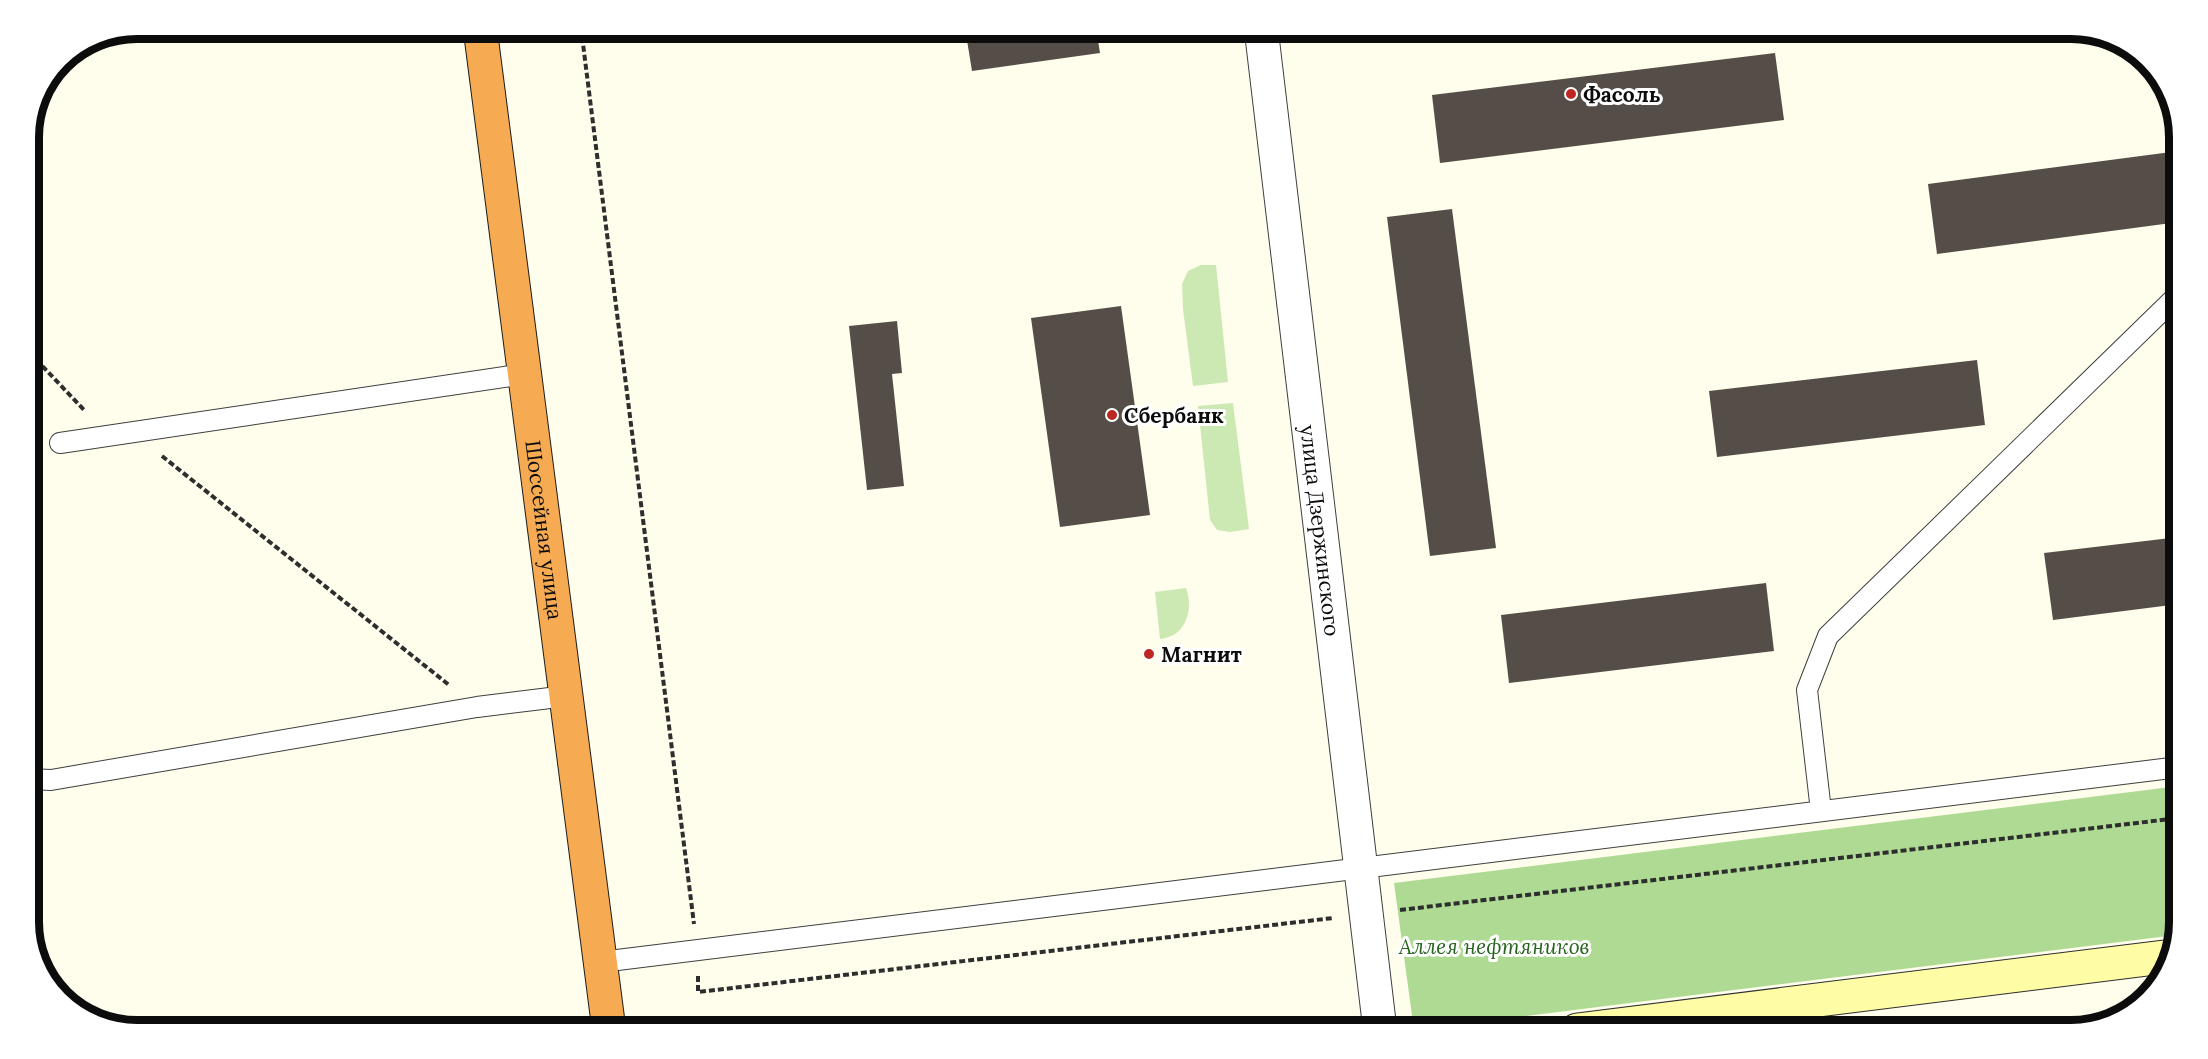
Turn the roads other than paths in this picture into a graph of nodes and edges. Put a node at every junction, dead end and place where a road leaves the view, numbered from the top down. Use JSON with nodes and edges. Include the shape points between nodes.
{"nodes":[{"id":1,"x":481,"y":39,"type":"edge"},
{"id":2,"x":1262,"y":39,"type":"edge"},
{"id":3,"x":2169,"y":304,"type":"edge"},
{"id":4,"x":525,"y":374,"type":"junction"},
{"id":5,"x":60,"y":443,"type":"dead end"},
{"id":6,"x":566,"y":696,"type":"junction"},
{"id":7,"x":2169,"y":768,"type":"edge"},
{"id":8,"x":39,"y":779,"type":"edge"},
{"id":9,"x":1821,"y":811,"type":"junction"},
{"id":10,"x":1360,"y":868,"type":"junction"},
{"id":11,"x":2162,"y":957,"type":"edge"},
{"id":12,"x":601,"y":962,"type":"junction"},
{"id":13,"x":608,"y":1020,"type":"edge"},
{"id":14,"x":1379,"y":1020,"type":"edge"},
{"id":15,"x":1657,"y":1020,"type":"edge"}],
"edges":[{"from":1,"to":4,"type":"highway","name":"Шоссейная улица"},
{"from":2,"to":10,"type":"street","name":"улица Дзержинского"},
{"from":3,"to":9,"type":"lane","via":[[1828,636],[1807,690]]},
{"from":4,"to":5,"type":"lane"},
{"from":4,"to":6,"type":"highway","name":"Шоссейная улица"},
{"from":6,"to":8,"type":"lane","via":[[477,707]]},
{"from":6,"to":12,"type":"highway","name":"Шоссейная улица"},
{"from":7,"to":9,"type":"lane"},
{"from":9,"to":10,"type":"lane"},
{"from":10,"to":12,"type":"lane"},
{"from":10,"to":14,"type":"street","name":"улица Дзержинского"},
{"from":11,"to":15,"type":"street"},
{"from":12,"to":13,"type":"highway","name":"Шоссейная улица"}]}
